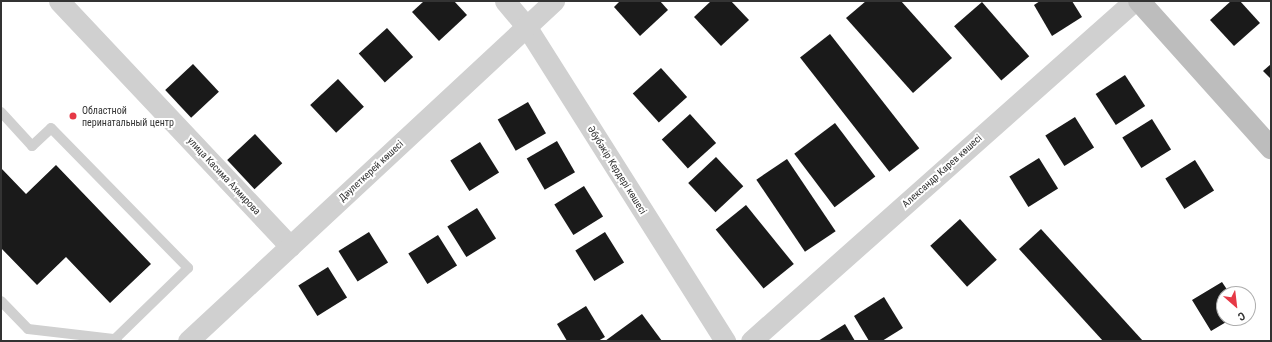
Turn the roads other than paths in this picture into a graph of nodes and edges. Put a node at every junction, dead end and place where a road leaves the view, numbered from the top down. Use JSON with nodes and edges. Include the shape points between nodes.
{"nodes":[{"id":1,"x":59,"y":1,"type":"edge"},
{"id":2,"x":505,"y":1,"type":"edge"},
{"id":3,"x":554,"y":1,"type":"edge"},
{"id":4,"x":1134,"y":1,"type":"edge"},
{"id":5,"x":1139,"y":1,"type":"edge"},
{"id":6,"x":526,"y":26,"type":"junction"},
{"id":7,"x":1,"y":112,"type":"edge"},
{"id":8,"x":1271,"y":148,"type":"edge"},
{"id":9,"x":290,"y":246,"type":"junction"},
{"id":10,"x":1,"y":301,"type":"edge"},
{"id":11,"x":116,"y":340,"type":"edge"},
{"id":12,"x":188,"y":341,"type":"edge"},
{"id":13,"x":725,"y":341,"type":"edge"},
{"id":14,"x":751,"y":341,"type":"edge"}],
"edges":[{"from":1,"to":9,"type":"street","name":"улица Касима Ахмирова"},
{"from":2,"to":6,"type":"street","name":"Әбубәкір Кердері көшесі"},
{"from":3,"to":6,"type":"street","name":"Дәулеткерей көшесі"},
{"from":4,"to":14,"type":"street","name":"Александр Карев көшесі"},
{"from":5,"to":8,"type":"street"},
{"from":6,"to":9,"type":"street","name":"Дәулеткерей көшесі"},
{"from":6,"to":13,"type":"street","name":"Әбубәкір Кердері көшесі"},
{"from":7,"to":11,"type":"lane","via":[[32,146],[51,128],[188,268]]},
{"from":9,"to":12,"type":"street","name":"Дәулеткерей көшесі"},
{"from":10,"to":11,"type":"lane","via":[[28,329]]}]}
